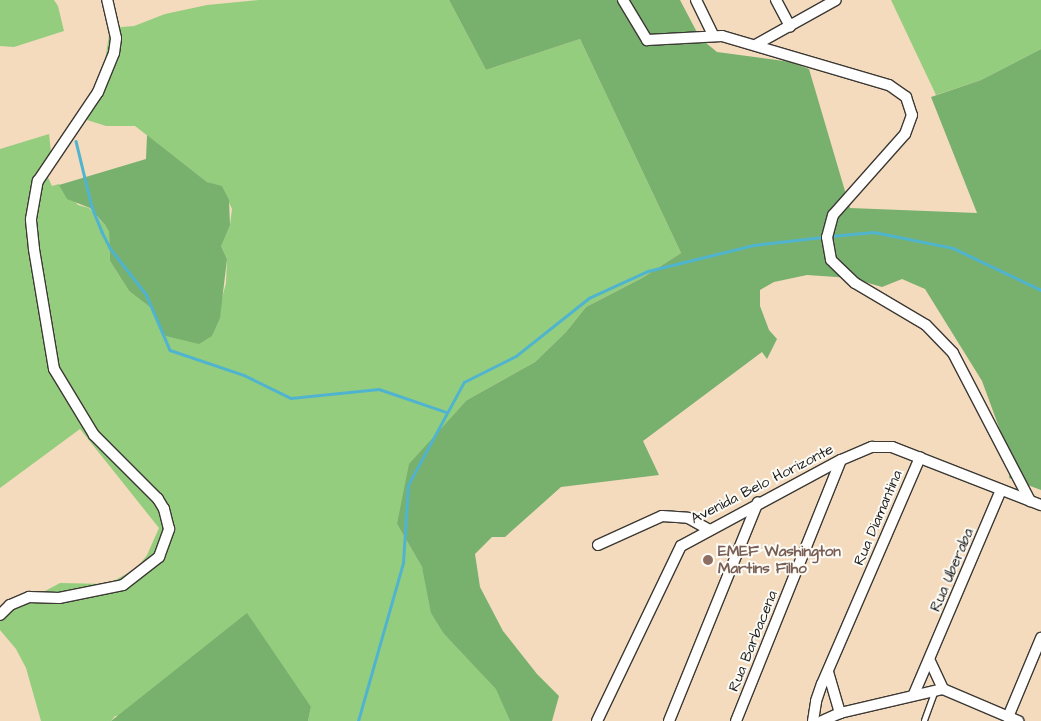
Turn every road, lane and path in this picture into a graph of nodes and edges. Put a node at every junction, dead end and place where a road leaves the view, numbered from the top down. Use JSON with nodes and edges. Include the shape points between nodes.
{"nodes":[{"id":1,"x":107,"y":0,"type":"edge"},
{"id":2,"x":622,"y":0,"type":"edge"},
{"id":3,"x":696,"y":0,"type":"edge"},
{"id":4,"x":776,"y":0,"type":"edge"},
{"id":5,"x":836,"y":0,"type":"edge"},
{"id":6,"x":790,"y":26,"type":"junction"},
{"id":7,"x":712,"y":34,"type":"junction"},
{"id":8,"x":758,"y":44,"type":"junction"},
{"id":9,"x":920,"y":457,"type":"junction"},
{"id":10,"x":841,"y":460,"type":"junction"},
{"id":11,"x":1001,"y":490,"type":"junction"},
{"id":12,"x":1030,"y":501,"type":"junction"},
{"id":13,"x":758,"y":502,"type":"junction"},
{"id":14,"x":1041,"y":506,"type":"edge"},
{"id":15,"x":708,"y":529,"type":"junction"},
{"id":16,"x":598,"y":545,"type":"dead end"},
{"id":17,"x":0,"y":615,"type":"edge"},
{"id":18,"x":1041,"y":638,"type":"edge"},
{"id":19,"x":930,"y":661,"type":"junction"},
{"id":20,"x":828,"y":672,"type":"junction"},
{"id":21,"x":939,"y":690,"type":"junction"},
{"id":22,"x":914,"y":694,"type":"junction"},
{"id":23,"x":840,"y":713,"type":"junction"},
{"id":24,"x":1013,"y":719,"type":"edge"},
{"id":25,"x":924,"y":720,"type":"edge"},
{"id":26,"x":597,"y":721,"type":"edge"},
{"id":27,"x":668,"y":721,"type":"edge"},
{"id":28,"x":736,"y":721,"type":"edge"},
{"id":29,"x":813,"y":721,"type":"edge"},
{"id":30,"x":822,"y":721,"type":"edge"}],
"edges":[{"from":1,"to":17,"type":"street","via":[[116,38],[114,53],[98,92],[38,181],[31,219],[34,249],[54,369],[94,435],[158,499],[164,509],[168,530],[159,557],[123,585],[58,598],[29,597],[10,605]]},
{"from":2,"to":7,"type":"street","via":[[647,40],[654,42]]},
{"from":3,"to":7,"type":"street"},
{"from":4,"to":6,"type":"street"},
{"from":5,"to":6,"type":"street"},
{"from":6,"to":8,"type":"street"},
{"from":7,"to":8,"type":"street"},
{"from":8,"to":12,"type":"street","via":[[890,85],[906,97],[912,116],[906,134],[833,215],[827,237],[831,260],[855,283],[926,325],[953,353]]},
{"from":9,"to":10,"type":"street","name":"Avenida Belo Horizonte","via":[[883,446]]},
{"from":9,"to":11,"type":"street","name":"Avenida Belo Horizonte"},
{"from":9,"to":20,"type":"street","name":"Rua Diamantina"},
{"from":10,"to":13,"type":"street","name":"Avenida Belo Horizonte"},
{"from":10,"to":28,"type":"street","name":"Rua Barbacena"},
{"from":11,"to":12,"type":"street","name":"Avenida Belo Horizonte"},
{"from":11,"to":19,"type":"street","name":"Rua Uberaba"},
{"from":12,"to":14,"type":"street","name":"Avenida Belo Horizonte"},
{"from":13,"to":15,"type":"street","name":"Avenida Belo Horizonte"},
{"from":13,"to":27,"type":"street"},
{"from":15,"to":16,"type":"street","via":[[688,518],[662,516]]},
{"from":15,"to":26,"type":"street","name":"Avenida Belo Horizonte","via":[[689,539],[674,554]]},
{"from":18,"to":24,"type":"street"},
{"from":19,"to":21,"type":"street"},
{"from":19,"to":22,"type":"street","name":"Rua Uberaba"},
{"from":20,"to":23,"type":"street"},
{"from":20,"to":29,"type":"street","name":"Rua Diamantina","via":[[816,700]]},
{"from":21,"to":22,"type":"street"},
{"from":21,"to":24,"type":"street"},
{"from":21,"to":25,"type":"lane"},
{"from":22,"to":23,"type":"street"},
{"from":23,"to":30,"type":"street"}]}
